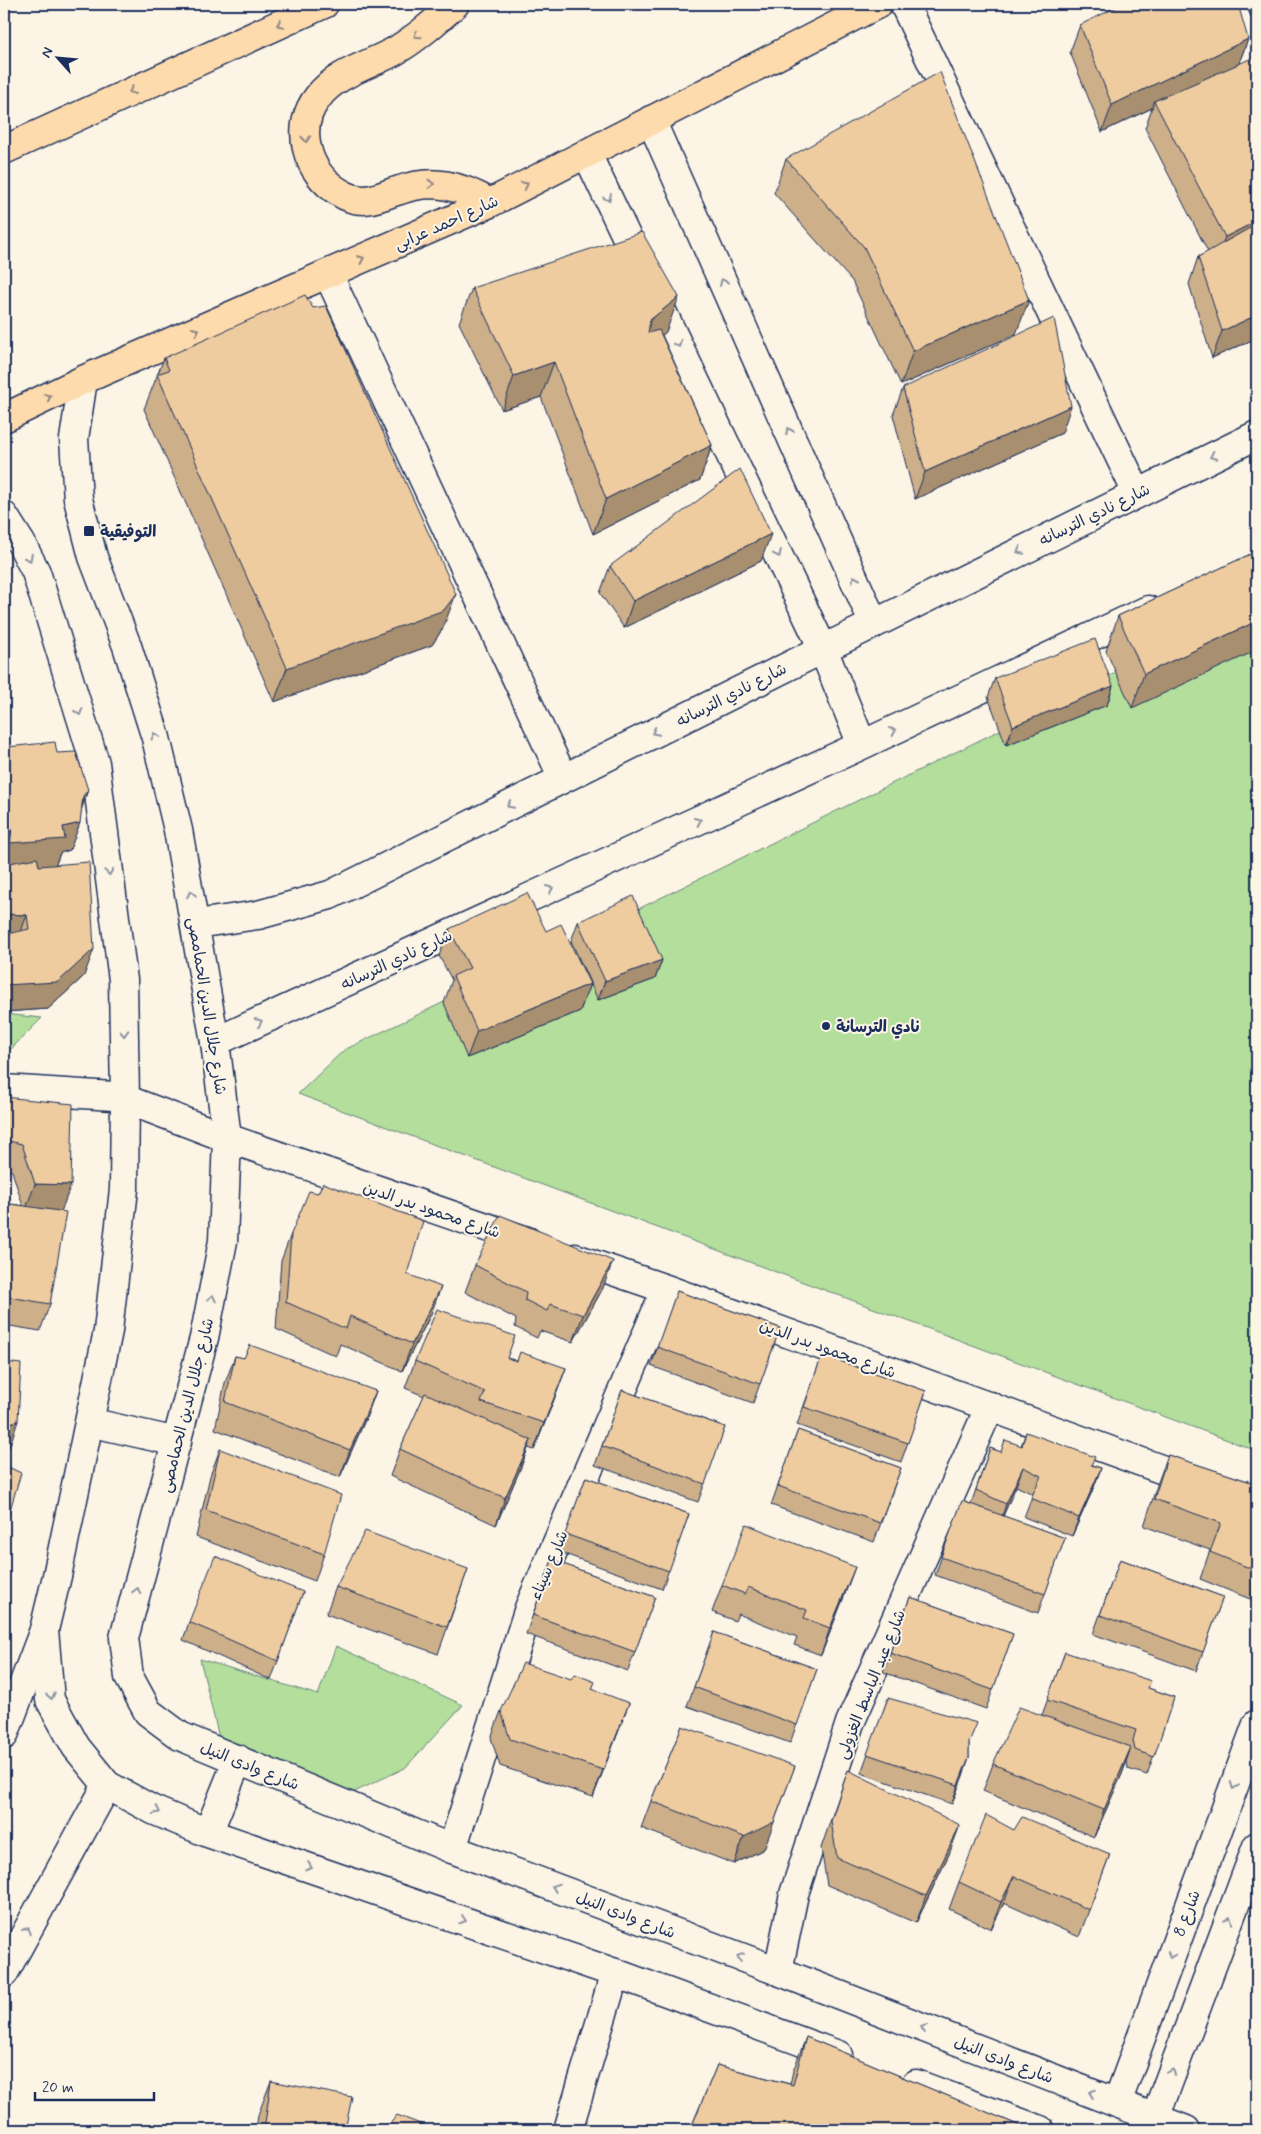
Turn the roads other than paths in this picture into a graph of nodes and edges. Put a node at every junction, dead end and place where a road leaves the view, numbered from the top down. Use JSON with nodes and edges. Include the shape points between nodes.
{"nodes":[{"id":1,"x":324,"y":4,"type":"edge"},
{"id":2,"x":454,"y":4,"type":"edge"},
{"id":3,"x":878,"y":4,"type":"edge"},
{"id":4,"x":904,"y":4,"type":"edge"},
{"id":5,"x":1229,"y":4,"type":"edge"},
{"id":6,"x":1257,"y":63,"type":"edge"},
{"id":7,"x":651,"y":120,"type":"junction"},
{"id":8,"x":8,"y":142,"type":"edge"},
{"id":9,"x":587,"y":154,"type":"junction"},
{"id":10,"x":490,"y":203,"type":"junction"},
{"id":11,"x":328,"y":274,"type":"junction"},
{"id":12,"x":83,"y":380,"type":"junction"},
{"id":13,"x":4,"y":418,"type":"edge"},
{"id":14,"x":1257,"y":435,"type":"edge"},
{"id":15,"x":1137,"y":493,"type":"junction"},
{"id":16,"x":4,"y":516,"type":"edge"},
{"id":17,"x":1167,"y":601,"type":"edge"},
{"id":18,"x":874,"y":624,"type":"junction"},
{"id":19,"x":823,"y":649,"type":"junction"},
{"id":20,"x":862,"y":745,"type":"junction"},
{"id":21,"x":563,"y":778,"type":"junction"},
{"id":22,"x":196,"y":924,"type":"junction"},
{"id":23,"x":215,"y":1042,"type":"junction"},
{"id":24,"x":4,"y":1089,"type":"edge"},
{"id":25,"x":125,"y":1099,"type":"junction"},
{"id":26,"x":227,"y":1138,"type":"junction"},
{"id":27,"x":666,"y":1289,"type":"junction"},
{"id":28,"x":990,"y":1406,"type":"junction"},
{"id":29,"x":89,"y":1422,"type":"junction"},
{"id":30,"x":177,"y":1442,"type":"junction"},
{"id":31,"x":1257,"y":1504,"type":"edge"},
{"id":32,"x":44,"y":1630,"type":"junction"},
{"id":33,"x":124,"y":1638,"type":"joint"},
{"id":34,"x":1257,"y":1724,"type":"edge"},
{"id":35,"x":4,"y":1735,"type":"edge"},
{"id":36,"x":238,"y":1759,"type":"junction"},
{"id":37,"x":108,"y":1785,"type":"junction"},
{"id":38,"x":208,"y":1833,"type":"junction"},
{"id":39,"x":1257,"y":1846,"type":"edge"},
{"id":40,"x":452,"y":1849,"type":"junction"},
{"id":41,"x":778,"y":1971,"type":"junction"},
{"id":42,"x":4,"y":1973,"type":"edge"},
{"id":43,"x":615,"y":1973,"type":"junction"},
{"id":44,"x":864,"y":2065,"type":"edge"},
{"id":45,"x":892,"y":2076,"type":"edge"},
{"id":46,"x":1117,"y":2103,"type":"junction"},
{"id":47,"x":1155,"y":2118,"type":"junction"},
{"id":48,"x":568,"y":2130,"type":"edge"},
{"id":49,"x":1040,"y":2130,"type":"edge"},
{"id":50,"x":1186,"y":2130,"type":"edge"}],
"edges":[{"from":1,"to":8,"type":"main road","one_way":true},
{"from":2,"to":10,"type":"main road","one_way":true,"via":[[431,26],[396,50],[331,84],[317,98],[308,115],[307,154],[315,171],[328,186],[345,196],[363,200],[427,183],[449,184]]},
{"from":3,"to":7,"type":"main road","name":"شارع احمد عرابى"},
{"from":4,"to":15,"type":"street"},
{"from":5,"to":6,"type":"street"},
{"from":7,"to":9,"type":"main road","name":"شارع احمد عرابى"},
{"from":18,"to":7,"type":"street","one_way":true},
{"from":10,"to":9,"type":"main road","name":"شارع احمد عرابى","one_way":true},
{"from":9,"to":19,"type":"street","one_way":true},
{"from":11,"to":10,"type":"main road","name":"شارع احمد عرابى","one_way":true},
{"from":12,"to":11,"type":"main road","name":"شارع احمد عرابى","one_way":true},
{"from":11,"to":21,"type":"street"},
{"from":13,"to":12,"type":"main road","name":"شارع احمد عرابى","one_way":true},
{"from":22,"to":12,"type":"street","name":"شارع جلال الدين الحمامصى","one_way":true,"via":[[156,738],[127,646],[93,557],[79,507],[74,439]]},
{"from":14,"to":15,"type":"street","name":"شارع نادي الترسانه","one_way":true},
{"from":15,"to":18,"type":"street","name":"شارع نادي الترسانه","one_way":true},
{"from":16,"to":25,"type":"street","one_way":true,"via":[[36,572],[95,764],[123,980]]},
{"from":20,"to":17,"type":"street","name":"شارع نادي الترسانه","one_way":true},
{"from":18,"to":19,"type":"street","name":"شارع نادي الترسانه"},
{"from":19,"to":20,"type":"street"},
{"from":19,"to":21,"type":"street","name":"شارع نادي الترسانه","one_way":true},
{"from":23,"to":20,"type":"street","name":"شارع نادي الترسانه","one_way":true},
{"from":21,"to":22,"type":"street","name":"شارع نادي الترسانه","one_way":true,"via":[[330,895],[258,915]]},
{"from":22,"to":23,"type":"street","name":"شارع جلال الدين الحمامصى"},
{"from":23,"to":26,"type":"street","name":"شارع جلال الدين الحمامصى"},
{"from":24,"to":25,"type":"street","name":"شارع محمود بدر الدين"},
{"from":25,"to":26,"type":"street","name":"شارع محمود بدر الدين"},
{"from":25,"to":29,"type":"street","via":[[124,1189],[108,1331]]},
{"from":26,"to":27,"type":"street","name":"شارع محمود بدر الدين"},
{"from":30,"to":26,"type":"street","name":"شارع جلال الدين الحمامصى","one_way":true,"via":[[219,1266]]},
{"from":27,"to":28,"type":"street","name":"شارع محمود بدر الدين"},
{"from":27,"to":40,"type":"street","name":"شارع سيناء","via":[[529,1608]]},
{"from":28,"to":31,"type":"street","name":"شارع محمود بدر الدين"},
{"from":28,"to":41,"type":"street","name":"شارع عبد الباسط الغزولى","via":[[850,1722],[794,1894]]},
{"from":29,"to":30,"type":"street"},
{"from":29,"to":32,"type":"street"},
{"from":33,"to":30,"type":"street","name":"شارع جلال الدين الحمامصى","one_way":true},
{"from":32,"to":35,"type":"street"},
{"from":32,"to":37,"type":"street","one_way":true,"via":[[50,1700],[76,1747]]},
{"from":33,"to":36,"type":"street","name":"شارع وادى النيل","via":[[128,1677],[148,1712],[180,1736]]},
{"from":34,"to":46,"type":"street","name":"شارع 8","one_way":true},
{"from":36,"to":38,"type":"street"},
{"from":36,"to":40,"type":"street","name":"شارع وادى النيل"},
{"from":37,"to":38,"type":"street","one_way":true,"via":[[154,1810]]},
{"from":42,"to":37,"type":"street","one_way":true},
{"from":38,"to":43,"type":"street","one_way":true},
{"from":47,"to":39,"type":"street","one_way":true},
{"from":41,"to":40,"type":"street","name":"شارع وادى النيل","one_way":true},
{"from":46,"to":41,"type":"street","name":"شارع وادى النيل","one_way":true},
{"from":43,"to":44,"type":"street"},
{"from":43,"to":48,"type":"street"},
{"from":45,"to":49,"type":"street"},
{"from":46,"to":47,"type":"street","name":"شارع وادى النيل"},
{"from":47,"to":50,"type":"street","name":"شارع وادى النيل"}]}
